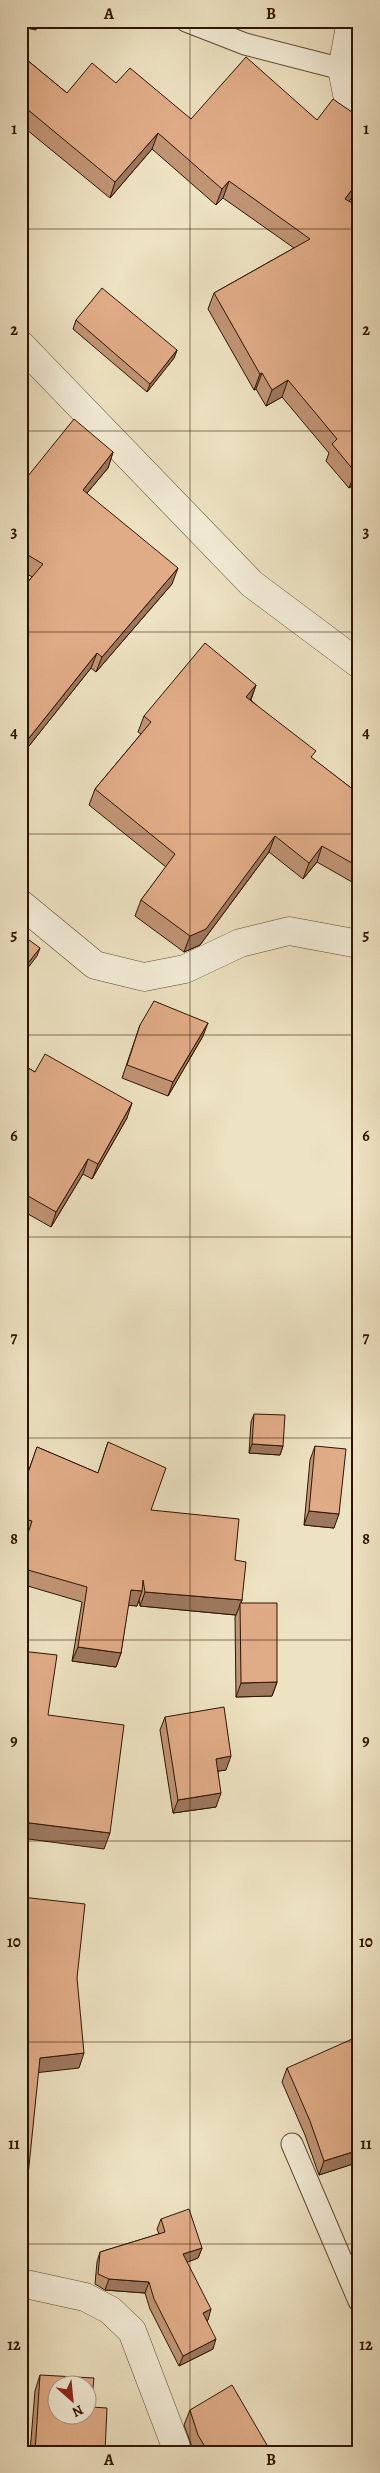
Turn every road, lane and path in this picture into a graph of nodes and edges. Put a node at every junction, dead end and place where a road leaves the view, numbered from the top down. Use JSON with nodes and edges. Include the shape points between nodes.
{"nodes":[{"id":1,"x":186,"y":21,"type":"edge"},
{"id":2,"x":351,"y":21,"type":"edge"},
{"id":3,"x":342,"y":69,"type":"junction"},
{"id":4,"x":359,"y":115,"type":"edge"},
{"id":5,"x":21,"y":345,"type":"edge"},
{"id":6,"x":359,"y":664,"type":"edge"},
{"id":7,"x":21,"y":904,"type":"edge"},
{"id":8,"x":359,"y":944,"type":"edge"},
{"id":9,"x":292,"y":2144,"type":"dead end"},
{"id":10,"x":21,"y":2283,"type":"edge"},
{"id":11,"x":359,"y":2301,"type":"edge"},
{"id":12,"x":178,"y":2452,"type":"edge"}],
"edges":[{"from":1,"to":3,"type":"lane","via":[[245,44]]},
{"from":2,"to":3,"type":"street"},
{"from":3,"to":4,"type":"street","via":[[350,109]]},
{"from":5,"to":6,"type":"street","via":[[252,584]]},
{"from":7,"to":8,"type":"street","via":[[95,965],[144,977],[185,969],[240,943],[289,931]]},
{"from":9,"to":11,"type":"lane"},
{"from":10,"to":12,"type":"street","via":[[85,2297],[110,2310],[132,2331]]}]}
